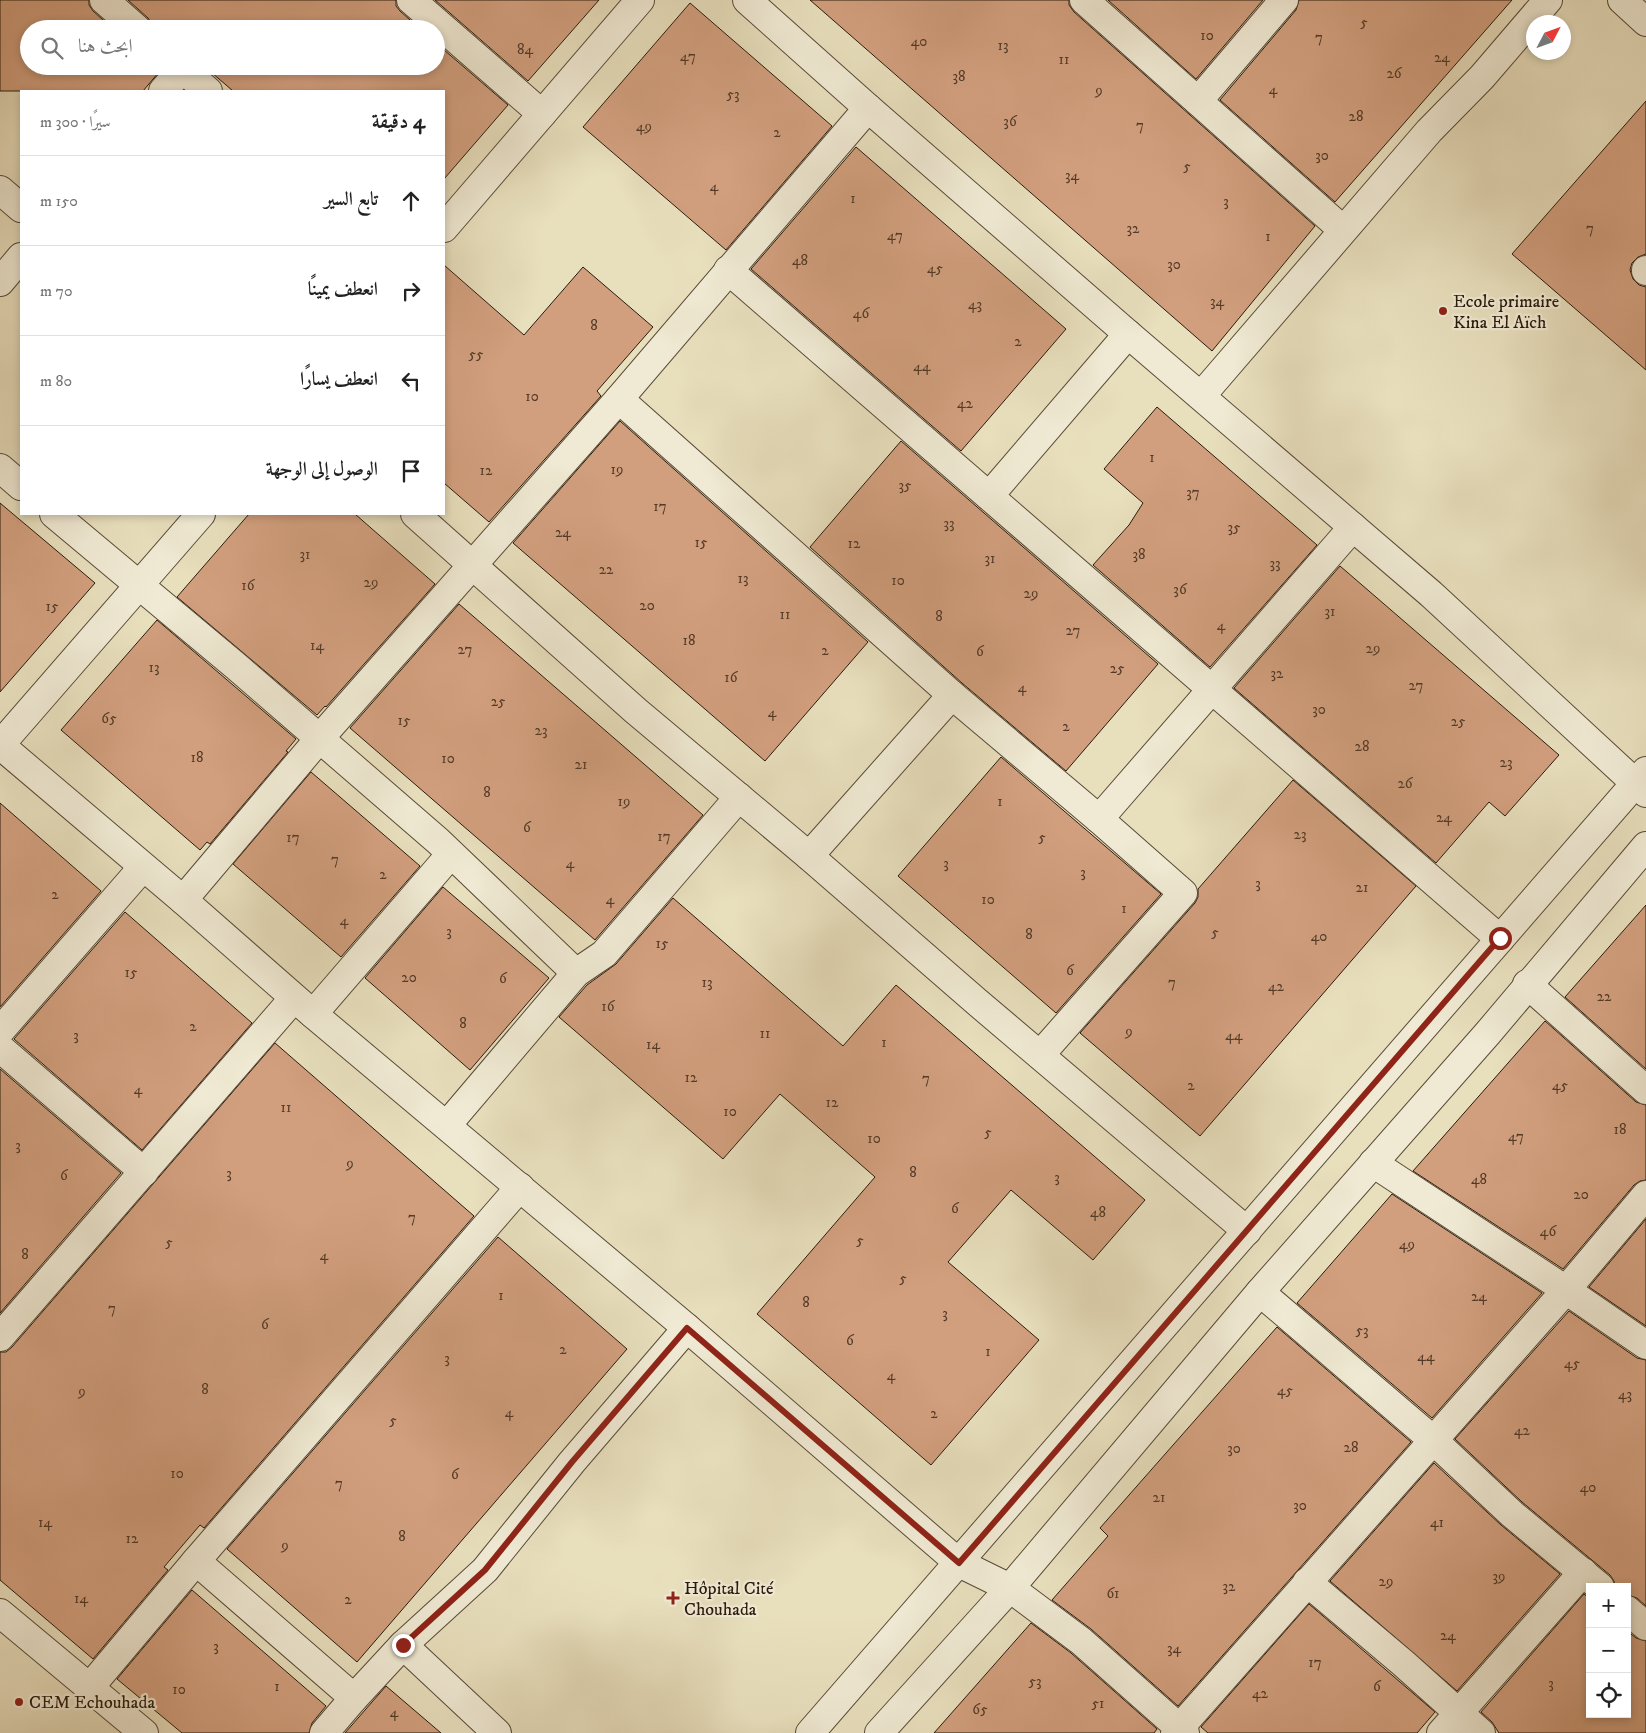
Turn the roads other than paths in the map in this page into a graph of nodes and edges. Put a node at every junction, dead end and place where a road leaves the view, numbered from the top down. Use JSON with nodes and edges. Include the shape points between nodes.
{"nodes":[{"id":1,"x":104,"y":0,"type":"edge"},
{"id":2,"x":411,"y":0,"type":"edge"},
{"id":3,"x":640,"y":0,"type":"edge"},
{"id":4,"x":747,"y":0,"type":"edge"},
{"id":5,"x":1084,"y":0,"type":"edge"},
{"id":6,"x":1284,"y":0,"type":"edge"},
{"id":7,"x":1548,"y":0,"type":"edge"},
{"id":8,"x":1622,"y":0,"type":"edge"},
{"id":9,"x":127,"y":20,"type":"edge"},
{"id":10,"x":434,"y":20,"type":"edge"},
{"id":11,"x":1646,"y":22,"type":"edge"},
{"id":12,"x":445,"y":30,"type":"edge"},
{"id":13,"x":176,"y":75,"type":"edge"},
{"id":14,"x":189,"y":75,"type":"edge"},
{"id":15,"x":164,"y":90,"type":"edge"},
{"id":16,"x":207,"y":90,"type":"edge"},
{"id":17,"x":1198,"y":101,"type":"junction"},
{"id":18,"x":868,"y":108,"type":"junction"},
{"id":19,"x":542,"y":114,"type":"junction"},
{"id":20,"x":0,"y":190,"type":"edge"},
{"id":21,"x":20,"y":207,"type":"edge"},
{"id":22,"x":445,"y":227,"type":"edge"},
{"id":23,"x":1344,"y":230,"type":"junction"},
{"id":24,"x":20,"y":259,"type":"edge"},
{"id":25,"x":728,"y":270,"type":"junction"},
{"id":26,"x":0,"y":282,"type":"edge"},
{"id":27,"x":1128,"y":334,"type":"junction"},
{"id":28,"x":1201,"y":396,"type":"junction"},
{"id":29,"x":619,"y":399,"type":"junction"},
{"id":30,"x":0,"y":468,"type":"edge"},
{"id":31,"x":20,"y":485,"type":"edge"},
{"id":32,"x":989,"y":496,"type":"junction"},
{"id":33,"x":55,"y":515,"type":"edge"},
{"id":34,"x":200,"y":515,"type":"edge"},
{"id":35,"x":416,"y":515,"type":"edge"},
{"id":36,"x":1353,"y":526,"type":"junction"},
{"id":37,"x":473,"y":564,"type":"junction"},
{"id":38,"x":139,"y":584,"type":"junction"},
{"id":39,"x":1212,"y":689,"type":"junction"},
{"id":40,"x":952,"y":695,"type":"junction"},
{"id":41,"x":319,"y":739,"type":"junction"},
{"id":42,"x":0,"y":745,"type":"edge"},
{"id":43,"x":1643,"y":782,"type":"edge"},
{"id":44,"x":739,"y":797,"type":"junction"},
{"id":45,"x":1098,"y":819,"type":"junction"},
{"id":46,"x":1646,"y":846,"type":"edge"},
{"id":47,"x":451,"y":854,"type":"junction"},
{"id":48,"x":809,"y":856,"type":"junction"},
{"id":49,"x":143,"y":866,"type":"junction"},
{"id":50,"x":183,"y":900,"type":"junction"},
{"id":51,"x":1500,"y":938,"type":"junction"},
{"id":52,"x":576,"y":973,"type":"junction"},
{"id":53,"x":1527,"y":984,"type":"junction"},
{"id":54,"x":304,"y":1006,"type":"junction"},
{"id":55,"x":0,"y":1031,"type":"edge"},
{"id":56,"x":0,"y":1048,"type":"edge"},
{"id":57,"x":1040,"y":1055,"type":"junction"},
{"id":58,"x":1646,"y":1090,"type":"edge"},
{"id":59,"x":447,"y":1126,"type":"junction"},
{"id":60,"x":1373,"y":1163,"type":"junction"},
{"id":61,"x":144,"y":1172,"type":"junction"},
{"id":62,"x":520,"y":1187,"type":"junction"},
{"id":63,"x":1646,"y":1195,"type":"edge"},
{"id":64,"x":1247,"y":1231,"type":"junction"},
{"id":65,"x":1566,"y":1290,"type":"junction"},
{"id":66,"x":1260,"y":1292,"type":"junction"},
{"id":67,"x":687,"y":1328,"type":"junction"},
{"id":68,"x":0,"y":1337,"type":"edge"},
{"id":69,"x":1646,"y":1345,"type":"edge"},
{"id":70,"x":1433,"y":1440,"type":"junction"},
{"id":71,"x":196,"y":1561,"type":"junction"},
{"id":72,"x":959,"y":1563,"type":"junction"},
{"id":73,"x":1591,"y":1580,"type":"edge"},
{"id":74,"x":1307,"y":1582,"type":"junction"},
{"id":75,"x":1010,"y":1588,"type":"junction"},
{"id":76,"x":0,"y":1613,"type":"edge"},
{"id":77,"x":1631,"y":1613,"type":"edge"},
{"id":78,"x":1646,"y":1626,"type":"edge"},
{"id":79,"x":403,"y":1645,"type":"junction"},
{"id":80,"x":90,"y":1687,"type":"junction"},
{"id":81,"x":354,"y":1698,"type":"junction"},
{"id":82,"x":1450,"y":1723,"type":"edge"},
{"id":83,"x":1179,"y":1731,"type":"edge"},
{"id":84,"x":144,"y":1733,"type":"edge"},
{"id":85,"x":324,"y":1733,"type":"edge"},
{"id":86,"x":497,"y":1733,"type":"edge"},
{"id":87,"x":810,"y":1733,"type":"edge"},
{"id":88,"x":879,"y":1733,"type":"edge"},
{"id":89,"x":1481,"y":1733,"type":"edge"}],
"edges":[{"from":1,"to":9,"type":"street"},
{"from":2,"to":10,"type":"street"},
{"from":3,"to":19,"type":"street"},
{"from":4,"to":18,"type":"street"},
{"from":5,"to":17,"type":"street"},
{"from":6,"to":17,"type":"street"},
{"from":7,"to":23,"type":"street"},
{"from":8,"to":11,"type":"street"},
{"from":12,"to":19,"type":"street"},
{"from":13,"to":15,"type":"street"},
{"from":14,"to":16,"type":"street"},
{"from":17,"to":23,"type":"street"},
{"from":18,"to":25,"type":"street"},
{"from":18,"to":27,"type":"street"},
{"from":19,"to":22,"type":"street"},
{"from":20,"to":21,"type":"street"},
{"from":23,"to":28,"type":"street"},
{"from":24,"to":26,"type":"street"},
{"from":25,"to":29,"type":"street"},
{"from":25,"to":32,"type":"street"},
{"from":27,"to":28,"type":"street"},
{"from":27,"to":32,"type":"street"},
{"from":28,"to":36,"type":"street"},
{"from":29,"to":37,"type":"street"},
{"from":29,"to":40,"type":"street"},
{"from":30,"to":31,"type":"street"},
{"from":32,"to":39,"type":"street"},
{"from":33,"to":38,"type":"street"},
{"from":34,"to":38,"type":"street"},
{"from":35,"to":37,"type":"street"},
{"from":36,"to":39,"type":"street"},
{"from":36,"to":43,"type":"street"},
{"from":37,"to":41,"type":"street"},
{"from":37,"to":44,"type":"street","via":[[636,711]]},
{"from":38,"to":41,"type":"street"},
{"from":38,"to":42,"type":"street"},
{"from":39,"to":45,"type":"street"},
{"from":39,"to":51,"type":"street"},
{"from":40,"to":45,"type":"street"},
{"from":40,"to":48,"type":"street"},
{"from":41,"to":47,"type":"street"},
{"from":41,"to":50,"type":"street"},
{"from":42,"to":49,"type":"street"},
{"from":43,"to":51,"type":"street"},
{"from":44,"to":48,"type":"street"},
{"from":44,"to":52,"type":"street","via":[[604,954]]},
{"from":45,"to":57,"type":"street","via":[[1183,893]]},
{"from":46,"to":53,"type":"street"},
{"from":47,"to":52,"type":"street"},
{"from":47,"to":54,"type":"street"},
{"from":48,"to":57,"type":"street"},
{"from":49,"to":50,"type":"street"},
{"from":49,"to":55,"type":"street"},
{"from":50,"to":54,"type":"street"},
{"from":51,"to":64,"type":"street"},
{"from":52,"to":59,"type":"street"},
{"from":53,"to":58,"type":"street"},
{"from":53,"to":60,"type":"street"},
{"from":54,"to":59,"type":"street"},
{"from":54,"to":61,"type":"street"},
{"from":56,"to":61,"type":"street"},
{"from":57,"to":64,"type":"street"},
{"from":59,"to":62,"type":"street"},
{"from":60,"to":65,"type":"street"},
{"from":60,"to":66,"type":"street"},
{"from":61,"to":68,"type":"street"},
{"from":62,"to":67,"type":"street"},
{"from":62,"to":71,"type":"street"},
{"from":63,"to":65,"type":"street"},
{"from":64,"to":72,"type":"street"},
{"from":65,"to":69,"type":"street"},
{"from":65,"to":70,"type":"street"},
{"from":66,"to":70,"type":"street"},
{"from":66,"to":75,"type":"street"},
{"from":67,"to":72,"type":"street"},
{"from":67,"to":79,"type":"street","via":[[485,1570]]},
{"from":70,"to":73,"type":"street","via":[[1512,1514]]},
{"from":70,"to":74,"type":"street"},
{"from":71,"to":80,"type":"street"},
{"from":71,"to":81,"type":"street"},
{"from":72,"to":75,"type":"street"},
{"from":72,"to":87,"type":"street"},
{"from":73,"to":82,"type":"street"},
{"from":74,"to":82,"type":"street","via":[[1403,1663]]},
{"from":74,"to":83,"type":"street"},
{"from":75,"to":83,"type":"street","via":[[1081,1641]]},
{"from":75,"to":88,"type":"street"},
{"from":76,"to":80,"type":"street"},
{"from":77,"to":78,"type":"street"},
{"from":79,"to":81,"type":"street"},
{"from":79,"to":86,"type":"street"},
{"from":80,"to":84,"type":"street"},
{"from":81,"to":85,"type":"street"},
{"from":82,"to":89,"type":"street"}]}
